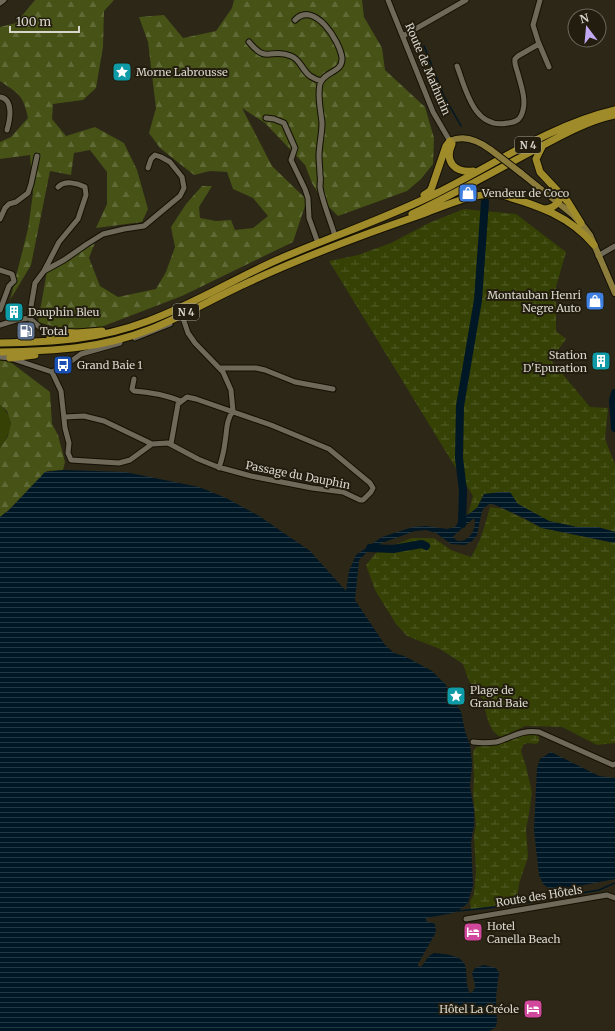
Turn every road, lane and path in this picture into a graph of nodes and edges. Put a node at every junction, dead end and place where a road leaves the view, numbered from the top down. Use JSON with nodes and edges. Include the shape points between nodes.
{"nodes":[{"id":1,"x":4,"y":0,"type":"edge"},
{"id":2,"x":388,"y":0,"type":"edge"},
{"id":3,"x":466,"y":0,"type":"edge"},
{"id":4,"x":540,"y":0,"type":"edge"},
{"id":5,"x":0,"y":3,"type":"edge"},
{"id":6,"x":295,"y":20,"type":"dead end"},
{"id":7,"x":403,"y":36,"type":"junction"},
{"id":8,"x":250,"y":42,"type":"dead end"},
{"id":9,"x":539,"y":44,"type":"junction"},
{"id":10,"x":457,"y":66,"type":"dead end"},
{"id":11,"x":550,"y":67,"type":"dead end"},
{"id":12,"x":321,"y":81,"type":"junction"},
{"id":13,"x":0,"y":97,"type":"edge"},
{"id":14,"x":615,"y":110,"type":"edge"},
{"id":15,"x":615,"y":115,"type":"edge"},
{"id":16,"x":266,"y":118,"type":"dead end"},
{"id":17,"x":7,"y":130,"type":"dead end"},
{"id":18,"x":451,"y":143,"type":"junction"},
{"id":19,"x":542,"y":146,"type":"junction"},
{"id":20,"x":37,"y":156,"type":"dead end"},
{"id":21,"x":148,"y":168,"type":"dead end"},
{"id":22,"x":477,"y":170,"type":"junction"},
{"id":23,"x":58,"y":187,"type":"dead end"},
{"id":24,"x":560,"y":194,"type":"junction"},
{"id":25,"x":557,"y":203,"type":"junction"},
{"id":26,"x":545,"y":209,"type":"junction"},
{"id":27,"x":564,"y":209,"type":"junction"},
{"id":28,"x":388,"y":216,"type":"junction"},
{"id":29,"x":0,"y":219,"type":"edge"},
{"id":30,"x":581,"y":223,"type":"junction"},
{"id":31,"x":573,"y":224,"type":"junction"},
{"id":32,"x":381,"y":228,"type":"junction"},
{"id":33,"x":335,"y":236,"type":"junction"},
{"id":34,"x":318,"y":243,"type":"junction"},
{"id":35,"x":594,"y":245,"type":"junction"},
{"id":36,"x":615,"y":246,"type":"edge"},
{"id":37,"x":321,"y":252,"type":"junction"},
{"id":38,"x":598,"y":256,"type":"junction"},
{"id":39,"x":0,"y":270,"type":"edge"},
{"id":40,"x":44,"y":271,"type":"junction"},
{"id":41,"x":615,"y":293,"type":"edge"},
{"id":42,"x":0,"y":310,"type":"edge"},
{"id":43,"x":28,"y":318,"type":"junction"},
{"id":44,"x":183,"y":318,"type":"junction"},
{"id":45,"x":0,"y":326,"type":"edge"},
{"id":46,"x":130,"y":327,"type":"junction"},
{"id":47,"x":49,"y":335,"type":"joint"},
{"id":48,"x":0,"y":343,"type":"edge"},
{"id":49,"x":45,"y":351,"type":"junction"},
{"id":50,"x":0,"y":352,"type":"edge"},
{"id":51,"x":0,"y":357,"type":"edge"},
{"id":52,"x":10,"y":358,"type":"junction"},
{"id":53,"x":220,"y":368,"type":"junction"},
{"id":54,"x":52,"y":372,"type":"junction"},
{"id":55,"x":134,"y":379,"type":"dead end"},
{"id":56,"x":333,"y":389,"type":"dead end"},
{"id":57,"x":181,"y":401,"type":"junction"},
{"id":58,"x":233,"y":411,"type":"junction"},
{"id":59,"x":65,"y":417,"type":"junction"},
{"id":60,"x":152,"y":444,"type":"junction"},
{"id":61,"x":171,"y":444,"type":"junction"},
{"id":62,"x":220,"y":468,"type":"junction"},
{"id":63,"x":473,"y":742,"type":"dead end"},
{"id":64,"x":615,"y":764,"type":"edge"},
{"id":65,"x":615,"y":898,"type":"edge"},
{"id":66,"x":466,"y":918,"type":"dead end"}],
"edges":[{"from":1,"to":5,"type":"street"},
{"from":2,"to":7,"type":"street","name":"Route de Mathurin"},
{"from":3,"to":7,"type":"street"},
{"from":4,"to":9,"type":"street","via":[[533,25]]},
{"from":6,"to":12,"type":"street","via":[[298,16],[310,12],[316,15],[338,45],[342,62]]},
{"from":7,"to":18,"type":"street","name":"Route de Mathurin","via":[[433,112]]},
{"from":8,"to":12,"type":"street","via":[[263,54],[289,55],[296,58],[311,77]]},
{"from":9,"to":10,"type":"street","via":[[515,60],[524,100],[524,108],[516,122],[493,123],[478,114]]},
{"from":9,"to":11,"type":"street"},
{"from":12,"to":33,"type":"street","via":[[320,188]]},
{"from":13,"to":17,"type":"street","via":[[7,100],[9,107]]},
{"from":14,"to":22,"type":"highway","number":"N 4","via":[[554,132]]},
{"from":15,"to":19,"type":"highway","number":"N 4","via":[[593,122]]},
{"from":16,"to":34,"type":"street","via":[[284,123],[295,148],[291,160],[308,198],[309,218]]},
{"from":18,"to":22,"type":"highway","via":[[449,158],[455,167],[461,171]]},
{"from":18,"to":25,"type":"main road","bridge":true,"via":[[460,138],[480,142]]},
{"from":18,"to":28,"type":"highway","via":[[446,146],[430,191]]},
{"from":19,"to":24,"type":"highway","via":[[536,159],[537,167]]},
{"from":19,"to":32,"type":"highway","number":"N 4"},
{"from":20,"to":29,"type":"street","via":[[28,193],[9,204]]},
{"from":21,"to":40,"type":"street","via":[[155,155],[170,162],[183,181],[184,188],[180,196],[144,226],[104,234]]},
{"from":22,"to":28,"type":"highway","number":"N 4","via":[[439,192]]},
{"from":23,"to":40,"type":"street","via":[[64,183],[79,184],[85,187],[86,195],[78,219],[60,242]]},
{"from":24,"to":25,"type":"highway"},
{"from":24,"to":30,"type":"highway"},
{"from":25,"to":26,"type":"highway","via":[[552,208]]},
{"from":25,"to":27,"type":"main road"},
{"from":26,"to":31,"type":"highway"},
{"from":26,"to":32,"type":"highway","via":[[502,195],[486,195],[471,197]]},
{"from":27,"to":30,"type":"main road"},
{"from":27,"to":31,"type":"main road"},
{"from":28,"to":33,"type":"highway","number":"N 4"},
{"from":30,"to":35,"type":"main road"},
{"from":31,"to":35,"type":"highway"},
{"from":32,"to":37,"type":"highway","number":"N 4"},
{"from":33,"to":34,"type":"highway","number":"N 4"},
{"from":34,"to":46,"type":"highway","number":"N 4","via":[[248,273],[177,309]]},
{"from":35,"to":38,"type":"main road"},
{"from":36,"to":38,"type":"street"},
{"from":37,"to":44,"type":"street"},
{"from":37,"to":49,"type":"highway","number":"N 4","via":[[248,282],[151,329],[98,345]]},
{"from":38,"to":41,"type":"main road"},
{"from":39,"to":42,"type":"street","via":[[12,274],[14,281],[9,286]]},
{"from":40,"to":43,"type":"street","via":[[34,283]]},
{"from":43,"to":45,"type":"street"},
{"from":43,"to":47,"type":"street"},
{"from":44,"to":53,"type":"street","via":[[195,343]]},
{"from":44,"to":54,"type":"street","via":[[159,330],[81,354]]},
{"from":46,"to":47,"type":"highway","via":[[77,333],[59,332]]},
{"from":46,"to":48,"type":"highway","number":"N 4","via":[[70,340]]},
{"from":49,"to":50,"type":"highway","number":"N 4"},
{"from":49,"to":52,"type":"highway","via":[[38,355]]},
{"from":51,"to":52,"type":"street"},
{"from":52,"to":54,"type":"street"},
{"from":53,"to":56,"type":"street","via":[[256,368],[295,382]]},
{"from":53,"to":58,"type":"street","via":[[231,390]]},
{"from":54,"to":59,"type":"street","via":[[61,391]]},
{"from":55,"to":57,"type":"street","via":[[134,391],[165,394]]},
{"from":57,"to":58,"type":"street","via":[[187,397]]},
{"from":57,"to":61,"type":"street","via":[[178,404]]},
{"from":58,"to":62,"type":"street","via":[[227,425]]},
{"from":58,"to":62,"type":"street","name":"Passage du Dauphin","via":[[328,449],[373,488],[363,500],[360,500],[343,492],[279,482]]},
{"from":59,"to":60,"type":"street","via":[[84,416],[104,421]]},
{"from":59,"to":60,"type":"street","via":[[68,453],[71,460],[119,463],[130,460]]},
{"from":60,"to":61,"type":"street","name":"Passage du Dauphin"},
{"from":61,"to":62,"type":"street","name":"Passage du Dauphin"},
{"from":63,"to":64,"type":"street","via":[[496,742],[532,730]]},
{"from":65,"to":66,"type":"street","name":"Route des Hôtels","via":[[607,895]]}]}
